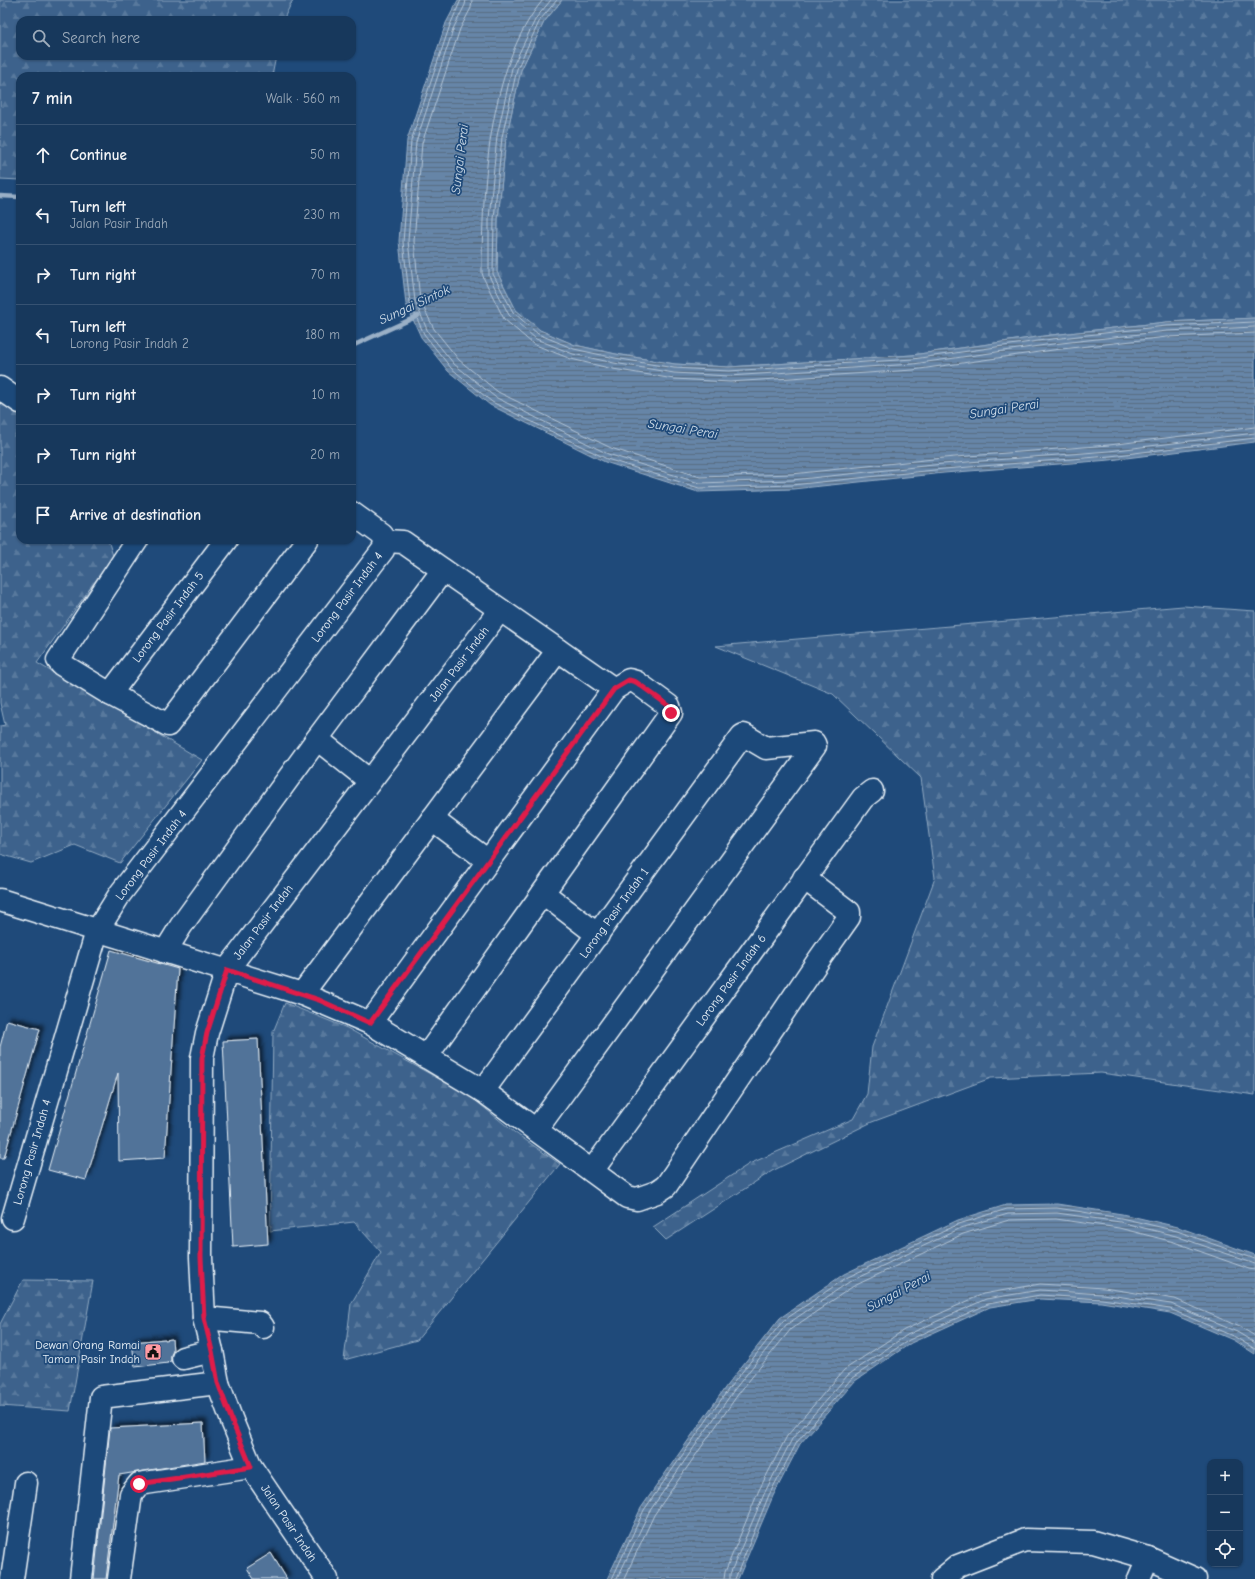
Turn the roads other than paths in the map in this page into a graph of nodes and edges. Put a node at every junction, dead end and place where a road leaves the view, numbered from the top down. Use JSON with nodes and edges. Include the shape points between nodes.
{"nodes":[{"id":1,"x":0,"y":388,"type":"edge"},
{"id":2,"x":16,"y":399,"type":"edge"},
{"id":3,"x":356,"y":516,"type":"edge"},
{"id":4,"x":386,"y":541,"type":"junction"},
{"id":5,"x":134,"y":544,"type":"edge"},
{"id":6,"x":218,"y":544,"type":"edge"},
{"id":7,"x":304,"y":544,"type":"edge"},
{"id":8,"x":444,"y":570,"type":"junction"},
{"id":9,"x":500,"y":610,"type":"junction"},
{"id":10,"x":558,"y":650,"type":"junction"},
{"id":11,"x":614,"y":689,"type":"junction"},
{"id":12,"x":110,"y":694,"type":"junction"},
{"id":13,"x":317,"y":739,"type":"junction"},
{"id":14,"x":370,"y":781,"type":"junction"},
{"id":15,"x":872,"y":791,"type":"dead end"},
{"id":16,"x":432,"y":819,"type":"junction"},
{"id":17,"x":488,"y":861,"type":"junction"},
{"id":18,"x":804,"y":878,"type":"junction"},
{"id":19,"x":543,"y":893,"type":"junction"},
{"id":20,"x":0,"y":900,"type":"edge"},
{"id":21,"x":97,"y":931,"type":"junction"},
{"id":22,"x":598,"y":935,"type":"junction"},
{"id":23,"x":165,"y":952,"type":"junction"},
{"id":24,"x":227,"y":970,"type":"junction"},
{"id":25,"x":302,"y":994,"type":"junction"},
{"id":26,"x":370,"y":1023,"type":"junction"},
{"id":27,"x":426,"y":1057,"type":"junction"},
{"id":28,"x":483,"y":1092,"type":"junction"},
{"id":29,"x":536,"y":1130,"type":"junction"},
{"id":30,"x":592,"y":1171,"type":"junction"},
{"id":31,"x":13,"y":1218,"type":"dead end"},
{"id":32,"x":204,"y":1318,"type":"junction"},
{"id":33,"x":263,"y":1327,"type":"dead end"},
{"id":34,"x":212,"y":1351,"type":"junction"},
{"id":35,"x":183,"y":1358,"type":"dead end"},
{"id":36,"x":218,"y":1383,"type":"junction"},
{"id":37,"x":251,"y":1467,"type":"junction"},
{"id":38,"x":26,"y":1483,"type":"dead end"},
{"id":39,"x":1148,"y":1558,"type":"junction"},
{"id":40,"x":12,"y":1579,"type":"edge"},
{"id":41,"x":80,"y":1579,"type":"edge"},
{"id":42,"x":119,"y":1579,"type":"edge"},
{"id":43,"x":327,"y":1579,"type":"edge"},
{"id":44,"x":942,"y":1579,"type":"edge"},
{"id":45,"x":1139,"y":1579,"type":"edge"},
{"id":46,"x":1195,"y":1579,"type":"edge"}],
"edges":[{"from":1,"to":2,"type":"street"},
{"from":3,"to":4,"type":"street","via":[[381,534]]},
{"from":4,"to":8,"type":"street","via":[[403,542]]},
{"from":4,"to":21,"type":"street","name":"Lorong Pasir Indah 4","via":[[383,550],[120,894]]},
{"from":5,"to":12,"type":"street","via":[[58,660]]},
{"from":6,"to":12,"type":"street","name":"Lorong Pasir Indah 5"},
{"from":7,"to":12,"type":"street","via":[[168,725]]},
{"from":8,"to":9,"type":"street"},
{"from":8,"to":13,"type":"street"},
{"from":9,"to":10,"type":"street"},
{"from":9,"to":14,"type":"street","name":"Jalan Pasir Indah"},
{"from":10,"to":11,"type":"street"},
{"from":10,"to":16,"type":"street"},
{"from":11,"to":17,"type":"street"},
{"from":11,"to":19,"type":"street","via":[[629,680],[636,682],[669,706],[671,713]]},
{"from":13,"to":14,"type":"street"},
{"from":13,"to":23,"type":"street","via":[[180,926]]},
{"from":14,"to":24,"type":"street","name":"Jalan Pasir Indah"},
{"from":15,"to":18,"type":"street","name":"Lorong Pasir Indah 6","via":[[862,798]]},
{"from":16,"to":17,"type":"street"},
{"from":16,"to":25,"type":"street"},
{"from":17,"to":26,"type":"street"},
{"from":18,"to":30,"type":"street","name":"Lorong Pasir Indah 6"},
{"from":18,"to":30,"type":"street","via":[[849,912],[850,917],[666,1186],[637,1199],[627,1197]]},
{"from":19,"to":22,"type":"street"},
{"from":19,"to":27,"type":"street"},
{"from":20,"to":21,"type":"street"},
{"from":21,"to":23,"type":"street"},
{"from":21,"to":31,"type":"street","name":"Lorong Pasir Indah 4"},
{"from":22,"to":28,"type":"street","name":"Lorong Pasir Indah 1"},
{"from":22,"to":29,"type":"street","name":"Lorong Pasir Indah 1","via":[[744,735],[766,748],[814,743],[815,746]]},
{"from":23,"to":24,"type":"street"},
{"from":24,"to":25,"type":"street"},
{"from":24,"to":32,"type":"street","name":"Jalan Pasir Indah","via":[[207,1033],[202,1058],[201,1257]]},
{"from":25,"to":26,"type":"street"},
{"from":26,"to":27,"type":"street"},
{"from":27,"to":28,"type":"street"},
{"from":28,"to":29,"type":"street"},
{"from":29,"to":30,"type":"street"},
{"from":32,"to":33,"type":"street","via":[[260,1323]]},
{"from":32,"to":34,"type":"street","name":"Jalan Pasir Indah"},
{"from":34,"to":35,"type":"street"},
{"from":34,"to":36,"type":"street","name":"Jalan Pasir Indah"},
{"from":36,"to":37,"type":"street","name":"Jalan Pasir Indah"},
{"from":36,"to":41,"type":"street","via":[[101,1397]]},
{"from":37,"to":42,"type":"street","via":[[139,1484],[131,1494]]},
{"from":37,"to":43,"type":"street","name":"Jalan Pasir Indah"},
{"from":38,"to":40,"type":"street"},
{"from":39,"to":44,"type":"street","via":[[1093,1542],[1025,1540],[958,1566]]},
{"from":39,"to":45,"type":"street"},
{"from":39,"to":46,"type":"street"}]}
